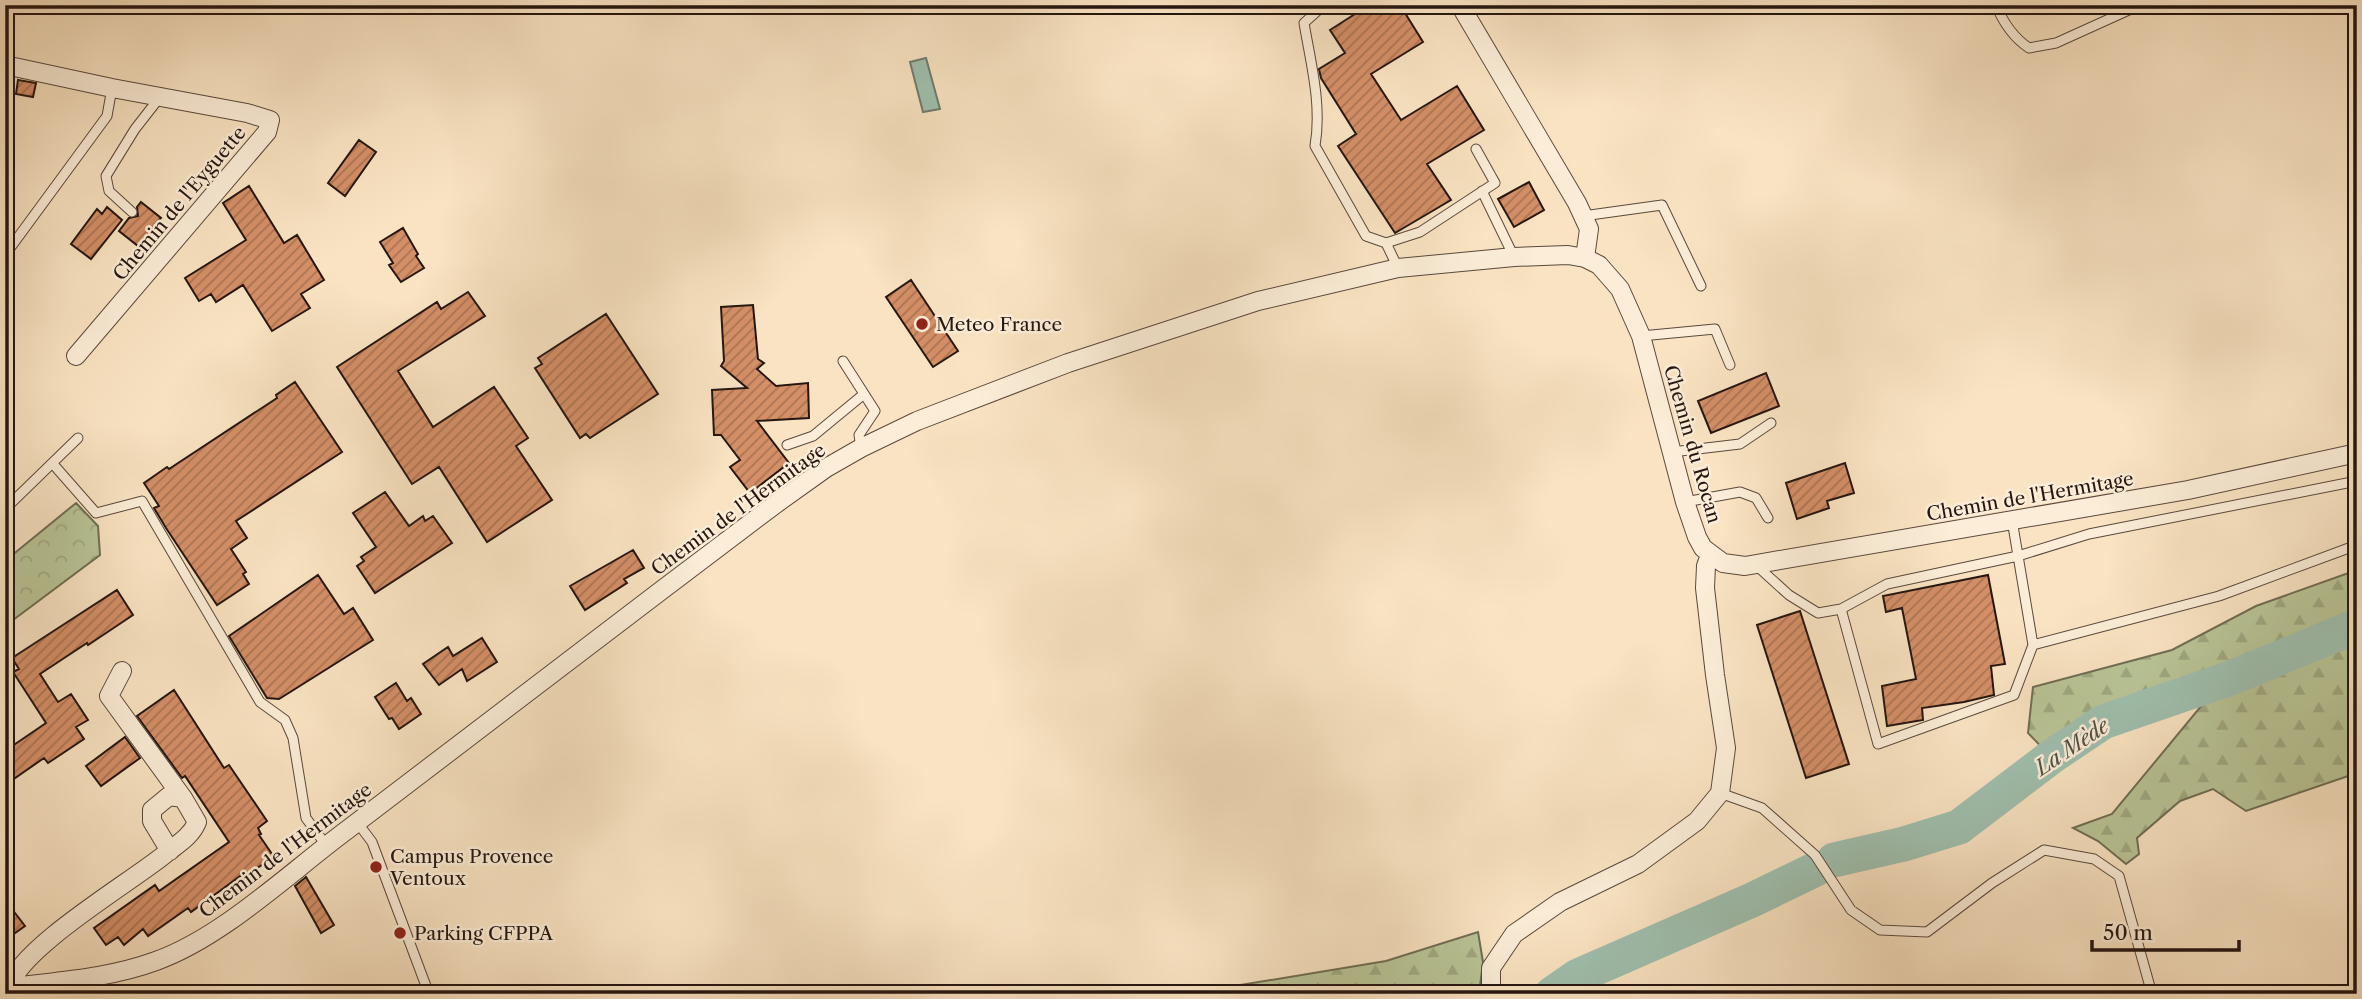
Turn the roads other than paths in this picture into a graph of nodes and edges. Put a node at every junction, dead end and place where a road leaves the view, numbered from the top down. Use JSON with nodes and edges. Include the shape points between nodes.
{"nodes":[{"id":1,"x":1324,"y":5,"type":"edge"},
{"id":2,"x":1460,"y":5,"type":"edge"},
{"id":3,"x":1996,"y":5,"type":"edge"},
{"id":4,"x":2140,"y":5,"type":"edge"},
{"id":5,"x":5,"y":65,"type":"edge"},
{"id":6,"x":112,"y":88,"type":"junction"},
{"id":7,"x":160,"y":97,"type":"junction"},
{"id":8,"x":1476,"y":149,"type":"dead end"},
{"id":9,"x":1482,"y":191,"type":"junction"},
{"id":10,"x":132,"y":212,"type":"dead end"},
{"id":11,"x":1583,"y":216,"type":"junction"},
{"id":12,"x":1386,"y":243,"type":"junction"},
{"id":13,"x":5,"y":255,"type":"edge"},
{"id":14,"x":1514,"y":257,"type":"junction"},
{"id":15,"x":1585,"y":258,"type":"junction"},
{"id":16,"x":1398,"y":268,"type":"junction"},
{"id":17,"x":1701,"y":286,"type":"dead end"},
{"id":18,"x":1641,"y":336,"type":"junction"},
{"id":19,"x":76,"y":356,"type":"dead end"},
{"id":20,"x":842,"y":361,"type":"dead end"},
{"id":21,"x":1730,"y":365,"type":"dead end"},
{"id":22,"x":864,"y":394,"type":"junction"},
{"id":23,"x":1771,"y":423,"type":"dead end"},
{"id":24,"x":78,"y":438,"type":"dead end"},
{"id":25,"x":787,"y":445,"type":"dead end"},
{"id":26,"x":860,"y":448,"type":"junction"},
{"id":27,"x":1672,"y":452,"type":"junction"},
{"id":28,"x":2357,"y":453,"type":"edge"},
{"id":29,"x":53,"y":464,"type":"junction"},
{"id":30,"x":2357,"y":481,"type":"edge"},
{"id":31,"x":1685,"y":502,"type":"junction"},
{"id":32,"x":5,"y":509,"type":"edge"},
{"id":33,"x":1768,"y":518,"type":"dead end"},
{"id":34,"x":2012,"y":520,"type":"junction"},
{"id":35,"x":2357,"y":545,"type":"edge"},
{"id":36,"x":1710,"y":555,"type":"junction"},
{"id":37,"x":2018,"y":556,"type":"junction"},
{"id":38,"x":1755,"y":564,"type":"junction"},
{"id":39,"x":1841,"y":609,"type":"junction"},
{"id":40,"x":2032,"y":645,"type":"junction"},
{"id":41,"x":122,"y":671,"type":"dead end"},
{"id":42,"x":1720,"y":793,"type":"junction"},
{"id":43,"x":183,"y":798,"type":"junction"},
{"id":44,"x":357,"y":822,"type":"junction"},
{"id":45,"x":326,"y":845,"type":"junction"},
{"id":46,"x":170,"y":850,"type":"junction"},
{"id":47,"x":7,"y":988,"type":"edge"},
{"id":48,"x":2357,"y":990,"type":"edge"},
{"id":49,"x":429,"y":994,"type":"edge"},
{"id":50,"x":1491,"y":994,"type":"edge"},
{"id":51,"x":2152,"y":994,"type":"edge"},
{"id":52,"x":2348,"y":994,"type":"edge"}],
"edges":[{"from":1,"to":12,"type":"lane","via":[[1304,23],[1319,122],[1315,146],[1366,236]]},
{"from":2,"to":11,"type":"street"},
{"from":3,"to":4,"type":"lane","via":[[2018,41],[2029,48],[2056,43]]},
{"from":5,"to":6,"type":"street","name":"Chemin de l'Eyguette"},
{"from":6,"to":7,"type":"street","name":"Chemin de l'Eyguette"},
{"from":6,"to":13,"type":"lane","via":[[107,116]]},
{"from":7,"to":10,"type":"lane","via":[[106,176],[109,191]]},
{"from":7,"to":19,"type":"street","name":"Chemin de l'Eyguette","via":[[270,120],[267,132]]},
{"from":8,"to":9,"type":"lane","via":[[1494,183]]},
{"from":9,"to":12,"type":"lane","via":[[1420,232]]},
{"from":9,"to":14,"type":"lane"},
{"from":11,"to":15,"type":"street","via":[[1589,229]]},
{"from":11,"to":17,"type":"lane","via":[[1662,205]]},
{"from":12,"to":16,"type":"lane"},
{"from":14,"to":15,"type":"street","name":"Chemin de l'Hermitage"},
{"from":14,"to":16,"type":"street","name":"Chemin de l'Hermitage"},
{"from":15,"to":18,"type":"street","name":"Chemin du Rocan","via":[[1599,265],[1620,289]]},
{"from":16,"to":26,"type":"street","name":"Chemin de l'Hermitage","via":[[1258,302],[1069,363]]},
{"from":18,"to":21,"type":"lane","via":[[1715,329]]},
{"from":18,"to":27,"type":"street","name":"Chemin du Rocan"},
{"from":20,"to":22,"type":"lane"},
{"from":22,"to":25,"type":"lane","via":[[813,436]]},
{"from":22,"to":26,"type":"lane","via":[[875,411],[859,435]]},
{"from":23,"to":27,"type":"lane","via":[[1740,444]]},
{"from":24,"to":29,"type":"lane"},
{"from":26,"to":44,"type":"street","name":"Chemin de l'Hermitage","via":[[777,503]]},
{"from":27,"to":31,"type":"street","name":"Chemin du Rocan"},
{"from":28,"to":34,"type":"street","name":"Chemin de l'Hermitage","via":[[2188,490]]},
{"from":29,"to":32,"type":"lane"},
{"from":29,"to":45,"type":"lane","via":[[96,513],[142,501],[260,702],[285,720],[293,738],[306,818]]},
{"from":30,"to":37,"type":"lane","via":[[2089,534]]},
{"from":31,"to":33,"type":"lane","via":[[1740,492],[1756,498]]},
{"from":31,"to":36,"type":"street","name":"Chemin du Rocan","via":[[1697,537]]},
{"from":34,"to":37,"type":"lane"},
{"from":34,"to":38,"type":"street","name":"Chemin de l'Hermitage"},
{"from":35,"to":40,"type":"lane","via":[[2220,596]]},
{"from":36,"to":38,"type":"street","name":"Chemin de l'Hermitage","via":[[1733,566]]},
{"from":36,"to":42,"type":"street","via":[[1705,588],[1726,748]]},
{"from":37,"to":39,"type":"lane","via":[[1887,584]]},
{"from":37,"to":40,"type":"lane"},
{"from":38,"to":39,"type":"lane","via":[[1788,595],[1818,613]]},
{"from":39,"to":40,"type":"lane","via":[[1878,744],[2014,695]]},
{"from":41,"to":43,"type":"street","via":[[109,696]]},
{"from":42,"to":50,"type":"street","via":[[1697,821],[1638,864],[1560,902],[1514,934],[1491,968]]},
{"from":42,"to":51,"type":"lane","via":[[1762,807],[1815,855],[1851,910],[1880,930],[1927,932],[2044,849],[2094,859],[2119,876]]},
{"from":43,"to":46,"type":"street","via":[[197,822],[193,832]]},
{"from":43,"to":46,"type":"street","via":[[169,796],[152,810],[152,821]]},
{"from":44,"to":45,"type":"street","name":"Chemin de l'Hermitage"},
{"from":44,"to":49,"type":"lane","via":[[372,842]]},
{"from":45,"to":47,"type":"street","name":"Chemin de l'Hermitage","via":[[195,944],[157,961],[81,980]]},
{"from":46,"to":47,"type":"street","via":[[35,951]]},
{"from":48,"to":52,"type":"lane"}]}
